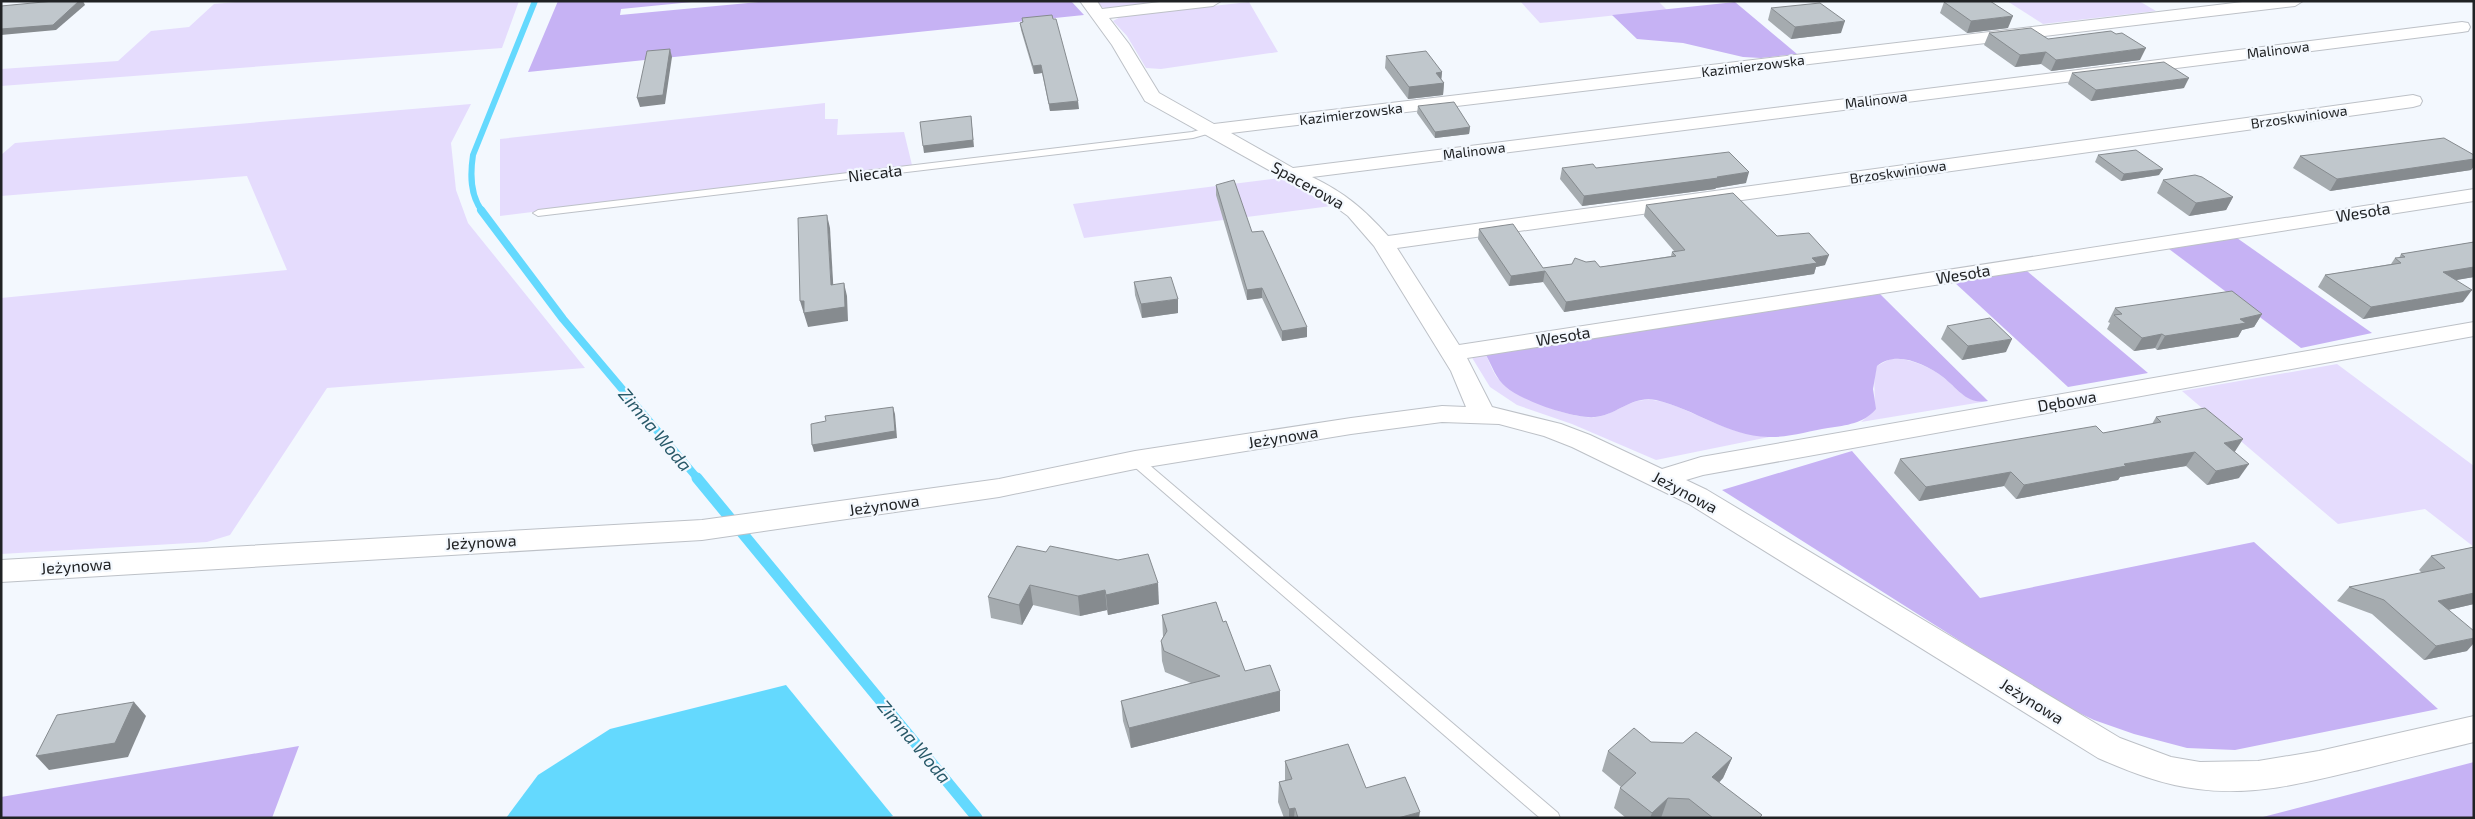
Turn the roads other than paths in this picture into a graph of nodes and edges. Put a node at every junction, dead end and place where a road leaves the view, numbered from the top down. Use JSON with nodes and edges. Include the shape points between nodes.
{"nodes":[{"id":1,"x":1213,"y":1,"type":"edge"},
{"id":2,"x":2295,"y":1,"type":"edge"},
{"id":3,"x":1094,"y":8,"type":"edge"},
{"id":4,"x":2462,"y":27,"type":"dead end"},
{"id":5,"x":2413,"y":101,"type":"dead end"},
{"id":6,"x":1211,"y":130,"type":"junction"},
{"id":7,"x":1290,"y":174,"type":"junction"},
{"id":8,"x":2474,"y":195,"type":"edge"},
{"id":9,"x":538,"y":213,"type":"dead end"},
{"id":10,"x":1383,"y":243,"type":"junction"},
{"id":11,"x":2474,"y":329,"type":"edge"},
{"id":12,"x":1452,"y":353,"type":"junction"},
{"id":13,"x":1482,"y":414,"type":"junction"},
{"id":14,"x":1135,"y":460,"type":"junction"},
{"id":15,"x":1663,"y":478,"type":"junction"},
{"id":16,"x":1,"y":571,"type":"edge"},
{"id":17,"x":2474,"y":729,"type":"edge"},
{"id":18,"x":1552,"y":818,"type":"edge"}],
"edges":[{"from":1,"to":3,"type":"street"},
{"from":2,"to":6,"type":"street","name":"Kazimierzowska"},
{"from":3,"to":6,"type":"street","name":"Spacerowa","via":[[1152,97]]},
{"from":4,"to":7,"type":"street","name":"Malinowa"},
{"from":5,"to":10,"type":"street","name":"Brzoskwiniowa"},
{"from":6,"to":7,"type":"street","name":"Spacerowa"},
{"from":6,"to":9,"type":"lane","name":"Niecała","via":[[1193,135]]},
{"from":7,"to":10,"type":"street","name":"Spacerowa","via":[[1329,193],[1355,212]]},
{"from":8,"to":12,"type":"street","name":"Wesoła"},
{"from":10,"to":12,"type":"street","name":"Spacerowa"},
{"from":11,"to":15,"type":"street","name":"Dębowa","via":[[1701,466]]},
{"from":12,"to":13,"type":"street","name":"Spacerowa"},
{"from":13,"to":14,"type":"street","name":"Jeżynowa","via":[[1442,414],[1351,426]]},
{"from":13,"to":15,"type":"street","name":"Jeżynowa","via":[[1552,430]]},
{"from":14,"to":16,"type":"street","name":"Jeżynowa","via":[[999,488],[702,530]]},
{"from":14,"to":18,"type":"lane"},
{"from":15,"to":17,"type":"street","name":"Jeżynowa","via":[[2109,748],[2150,766],[2216,778],[2274,774]]}]}
